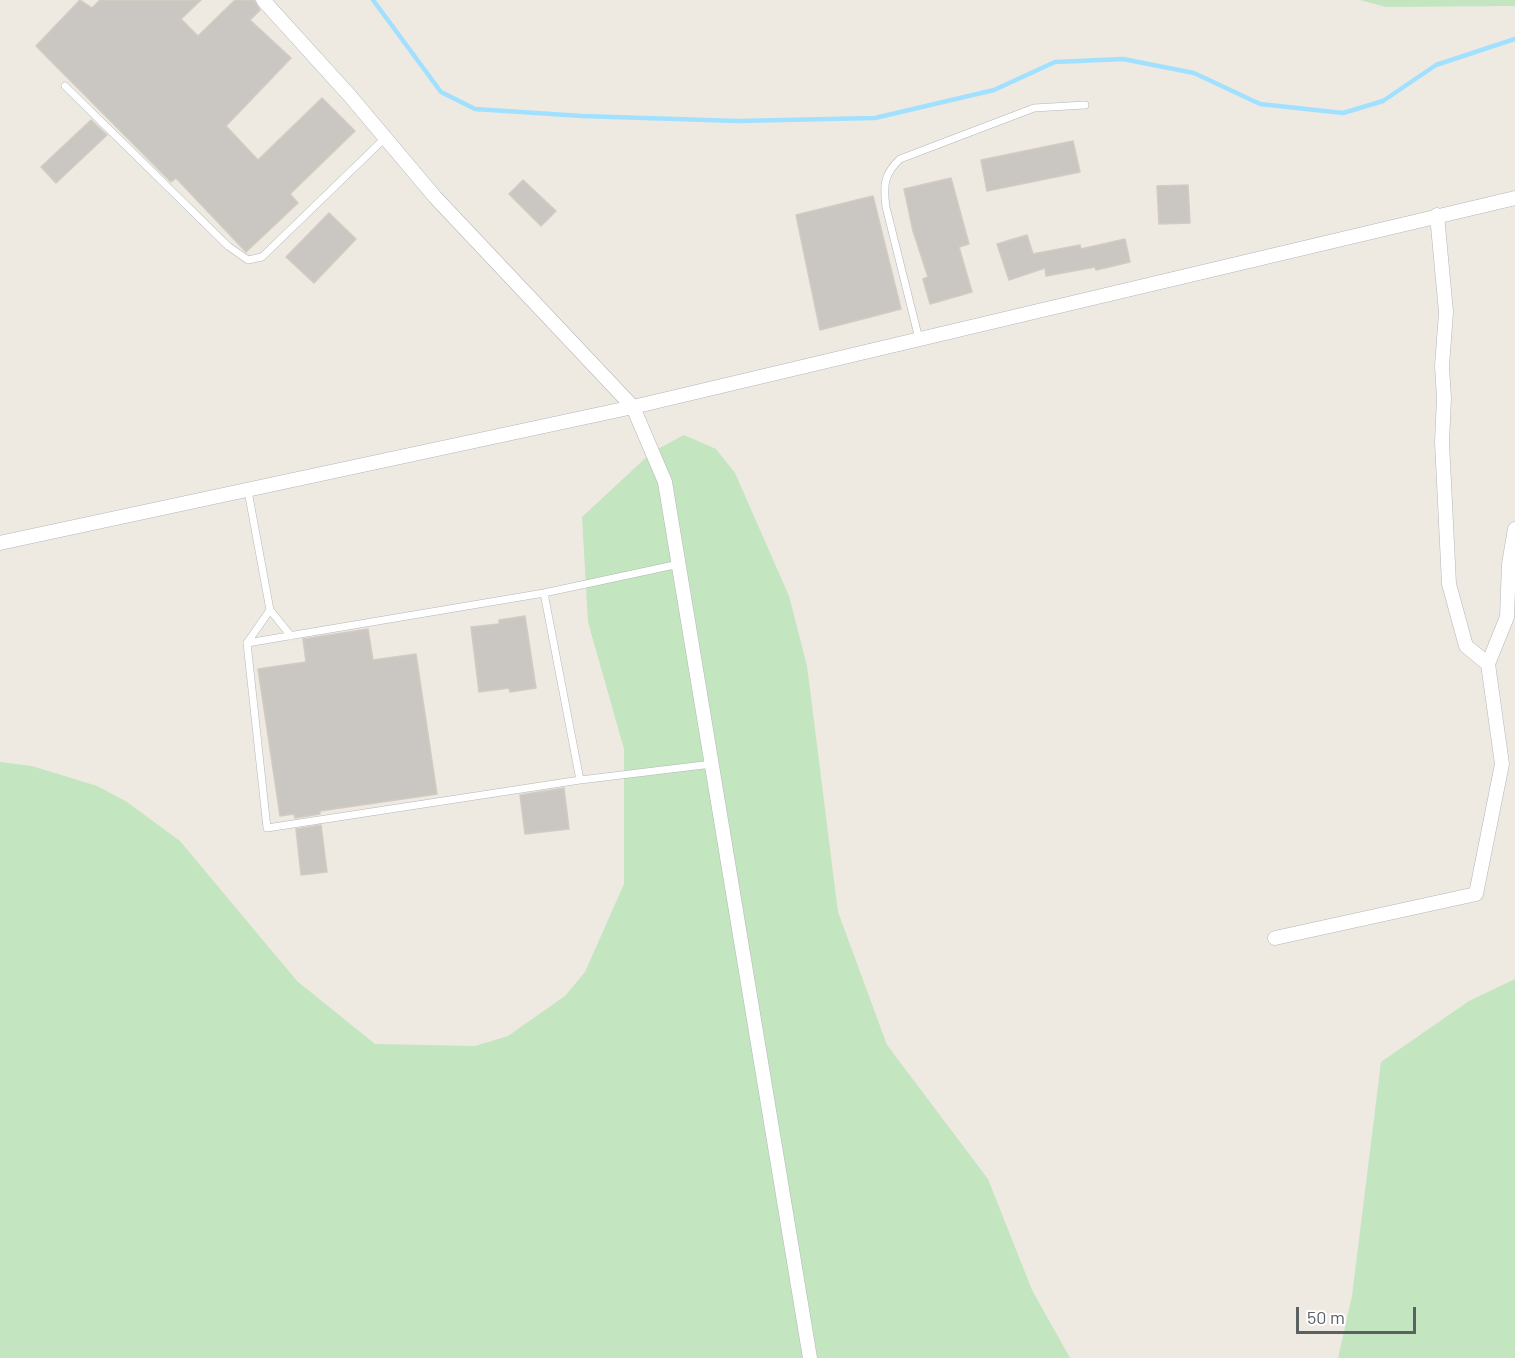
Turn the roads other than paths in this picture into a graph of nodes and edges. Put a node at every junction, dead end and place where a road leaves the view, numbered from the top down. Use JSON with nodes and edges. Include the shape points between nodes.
{"nodes":[{"id":1,"x":263,"y":0,"type":"edge"},
{"id":2,"x":65,"y":86,"type":"dead end"},
{"id":3,"x":1085,"y":105,"type":"dead end"},
{"id":4,"x":385,"y":138,"type":"junction"},
{"id":5,"x":1515,"y":198,"type":"edge"},
{"id":6,"x":1437,"y":215,"type":"junction"},
{"id":7,"x":919,"y":339,"type":"junction"},
{"id":8,"x":633,"y":407,"type":"junction"},
{"id":9,"x":248,"y":490,"type":"junction"},
{"id":10,"x":1515,"y":529,"type":"edge"},
{"id":11,"x":0,"y":543,"type":"edge"},
{"id":12,"x":679,"y":564,"type":"junction"},
{"id":13,"x":544,"y":593,"type":"junction"},
{"id":14,"x":270,"y":610,"type":"junction"},
{"id":15,"x":291,"y":636,"type":"junction"},
{"id":16,"x":247,"y":643,"type":"junction"},
{"id":17,"x":1488,"y":664,"type":"junction"},
{"id":18,"x":712,"y":764,"type":"junction"},
{"id":19,"x":580,"y":780,"type":"junction"},
{"id":20,"x":1275,"y":938,"type":"dead end"},
{"id":21,"x":810,"y":1358,"type":"edge"}],
"edges":[{"from":1,"to":4,"type":"street"},
{"from":2,"to":4,"type":"lane","via":[[228,246],[248,260],[262,257]]},
{"from":3,"to":7,"type":"lane","via":[[1034,108],[1011,115],[900,159],[887,172],[883,188],[886,207]]},
{"from":4,"to":8,"type":"street","via":[[435,197]]},
{"from":5,"to":6,"type":"street"},
{"from":6,"to":7,"type":"street"},
{"from":6,"to":17,"type":"street","via":[[1446,312],[1442,442],[1449,584],[1466,646]]},
{"from":7,"to":8,"type":"street"},
{"from":8,"to":9,"type":"street"},
{"from":8,"to":12,"type":"street","via":[[665,482]]},
{"from":9,"to":11,"type":"street"},
{"from":9,"to":14,"type":"lane"},
{"from":10,"to":17,"type":"street","via":[[1507,617]]},
{"from":12,"to":13,"type":"lane"},
{"from":12,"to":18,"type":"street"},
{"from":13,"to":15,"type":"lane"},
{"from":13,"to":19,"type":"lane"},
{"from":14,"to":15,"type":"lane"},
{"from":14,"to":16,"type":"lane"},
{"from":15,"to":16,"type":"lane"},
{"from":16,"to":19,"type":"lane","via":[[267,828]]},
{"from":17,"to":20,"type":"street","via":[[1502,764],[1476,894]]},
{"from":18,"to":19,"type":"lane"},
{"from":18,"to":21,"type":"street"}]}
